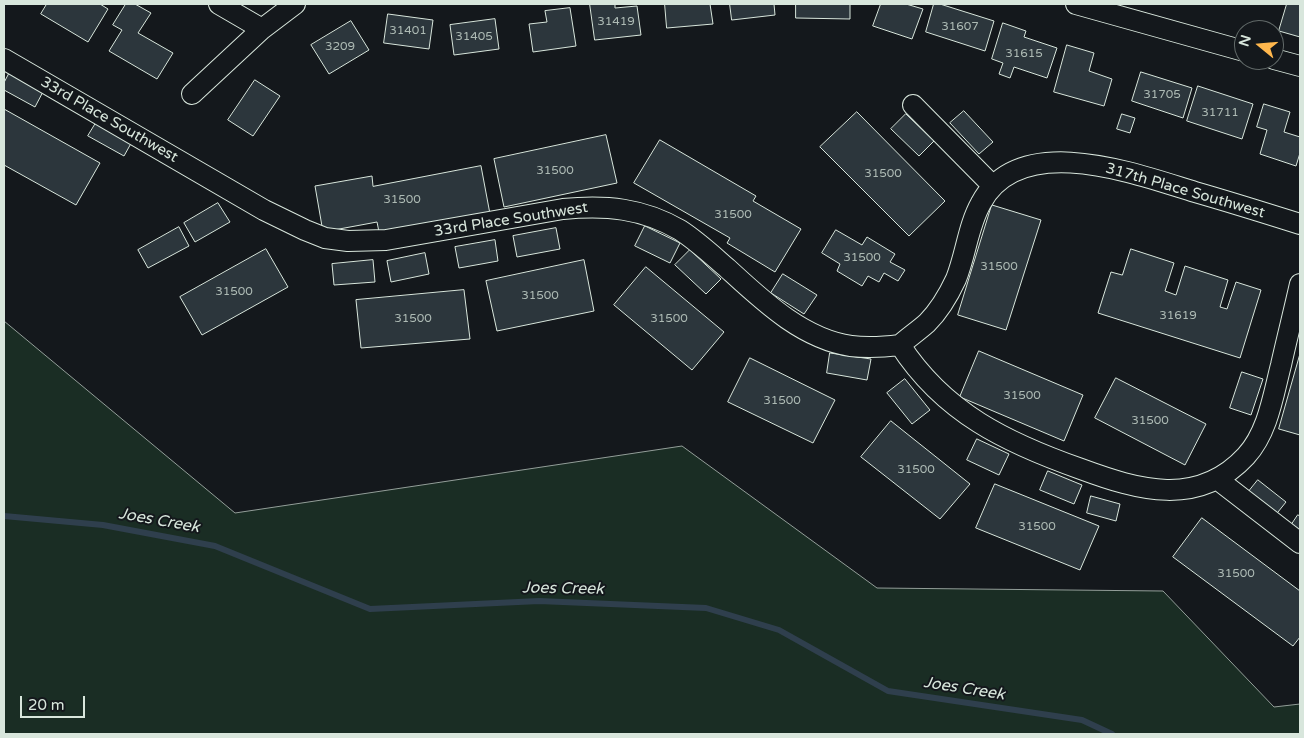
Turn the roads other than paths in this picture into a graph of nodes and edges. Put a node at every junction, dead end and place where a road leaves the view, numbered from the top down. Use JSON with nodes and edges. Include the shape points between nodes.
{"nodes":[{"id":1,"x":219,"y":4,"type":"edge"},
{"id":2,"x":295,"y":4,"type":"edge"},
{"id":3,"x":1076,"y":4,"type":"edge"},
{"id":4,"x":1135,"y":12,"type":"edge"},
{"id":5,"x":262,"y":29,"type":"junction"},
{"id":6,"x":1234,"y":47,"type":"edge"},
{"id":7,"x":4,"y":59,"type":"edge"},
{"id":8,"x":1284,"y":62,"type":"edge"},
{"id":9,"x":1300,"y":66,"type":"edge"},
{"id":10,"x":192,"y":94,"type":"dead end"},
{"id":11,"x":913,"y":105,"type":"dead end"},
{"id":12,"x":993,"y":186,"type":"junction"},
{"id":13,"x":1300,"y":224,"type":"edge"},
{"id":14,"x":1300,"y":284,"type":"edge"},
{"id":15,"x":900,"y":345,"type":"junction"},
{"id":16,"x":1217,"y":479,"type":"junction"},
{"id":17,"x":1300,"y":543,"type":"edge"}],
"edges":[{"from":1,"to":5,"type":"street"},
{"from":2,"to":5,"type":"street"},
{"from":3,"to":4,"type":"street"},
{"from":4,"to":6,"type":"street"},
{"from":5,"to":10,"type":"street"},
{"from":7,"to":15,"type":"street","name":"33rd Place Southwest","via":[[264,210],[318,236],[341,241],[386,240],[563,209],[622,208],[651,216],[680,230],[772,307],[813,333],[851,346]]},
{"from":8,"to":9,"type":"street"},
{"from":11,"to":12,"type":"street"},
{"from":12,"to":13,"type":"street","name":"317th Place Southwest","via":[[1009,174],[1032,166],[1087,164],[1129,172]]},
{"from":12,"to":15,"type":"street","name":"317th Place Southwest","via":[[975,215],[950,292],[927,323]]},
{"from":14,"to":16,"type":"street","via":[[1271,408],[1261,433],[1247,455]]},
{"from":15,"to":16,"type":"street","via":[[924,377],[948,399],[976,421],[1019,446],[1112,480],[1156,490],[1181,490]]},
{"from":16,"to":17,"type":"street"}]}
